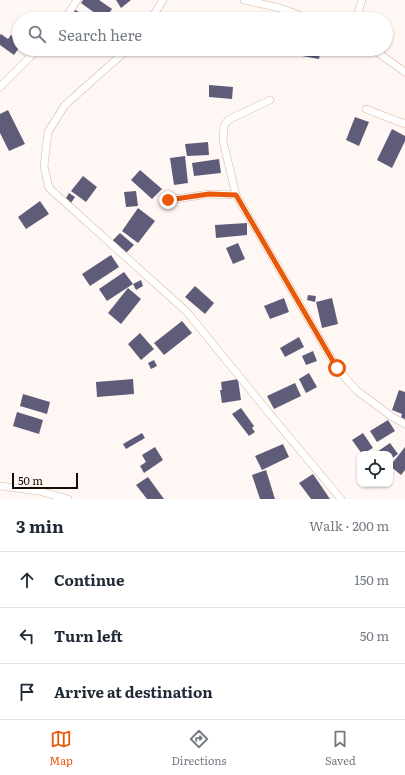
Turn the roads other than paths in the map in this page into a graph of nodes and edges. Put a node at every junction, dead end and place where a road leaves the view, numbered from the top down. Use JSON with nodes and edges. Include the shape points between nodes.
{"nodes":[{"id":1,"x":77,"y":0,"type":"edge"},
{"id":2,"x":163,"y":0,"type":"edge"},
{"id":3,"x":244,"y":0,"type":"edge"},
{"id":4,"x":362,"y":0,"type":"edge"},
{"id":5,"x":69,"y":12,"type":"edge"},
{"id":6,"x":155,"y":12,"type":"edge"},
{"id":7,"x":291,"y":12,"type":"edge"},
{"id":8,"x":358,"y":12,"type":"edge"},
{"id":9,"x":31,"y":56,"type":"edge"},
{"id":10,"x":120,"y":56,"type":"edge"},
{"id":11,"x":383,"y":56,"type":"edge"},
{"id":12,"x":405,"y":72,"type":"edge"},
{"id":13,"x":0,"y":87,"type":"edge"},
{"id":14,"x":270,"y":100,"type":"dead end"},
{"id":15,"x":366,"y":109,"type":"dead end"},
{"id":16,"x":405,"y":124,"type":"edge"},
{"id":17,"x":236,"y":195,"type":"junction"},
{"id":18,"x":168,"y":200,"type":"dead end"},
{"id":19,"x":405,"y":424,"type":"edge"},
{"id":20,"x":0,"y":486,"type":"edge"},
{"id":21,"x":39,"y":495,"type":"edge"},
{"id":22,"x":68,"y":499,"type":"edge"},
{"id":23,"x":341,"y":499,"type":"edge"}],
"edges":[{"from":1,"to":5,"type":"street"},
{"from":2,"to":6,"type":"street"},
{"from":3,"to":7,"type":"street"},
{"from":4,"to":8,"type":"street"},
{"from":9,"to":13,"type":"street"},
{"from":10,"to":23,"type":"street","via":[[65,105],[48,132],[44,166],[49,188],[187,312]]},
{"from":11,"to":12,"type":"street"},
{"from":14,"to":17,"type":"street","via":[[228,120],[224,126],[223,141]]},
{"from":15,"to":16,"type":"street"},
{"from":17,"to":18,"type":"street","via":[[209,194]]},
{"from":17,"to":19,"type":"street","via":[[337,368],[356,390]]},
{"from":20,"to":21,"type":"street"},
{"from":21,"to":22,"type":"street"}]}
